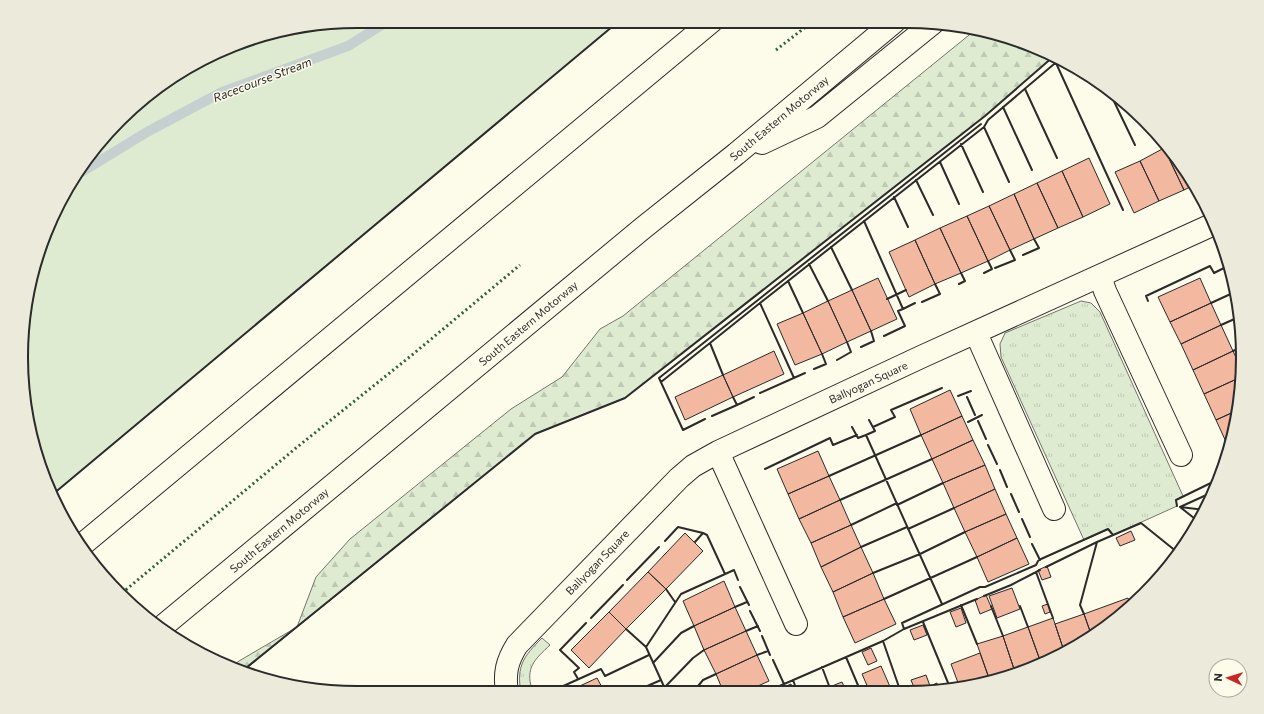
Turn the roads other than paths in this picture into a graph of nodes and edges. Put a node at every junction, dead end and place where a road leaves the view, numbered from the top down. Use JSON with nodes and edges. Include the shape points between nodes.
{"nodes":[{"id":1,"x":704,"y":28,"type":"edge"},
{"id":2,"x":887,"y":28,"type":"edge"},
{"id":3,"x":926,"y":29,"type":"edge"},
{"id":4,"x":736,"y":154,"type":"junction"},
{"id":5,"x":1209,"y":226,"type":"edge"},
{"id":6,"x":1100,"y":276,"type":"junction"},
{"id":7,"x":976,"y":333,"type":"junction"},
{"id":8,"x":718,"y":452,"type":"junction"},
{"id":9,"x":1181,"y":455,"type":"dead end"},
{"id":10,"x":1054,"y":509,"type":"dead end"},
{"id":11,"x":85,"y":542,"type":"edge"},
{"id":12,"x":165,"y":624,"type":"edge"},
{"id":13,"x":796,"y":624,"type":"dead end"},
{"id":14,"x":506,"y":686,"type":"edge"}],
"edges":[{"from":1,"to":11,"type":"main road"},
{"from":2,"to":4,"type":"main road","name":"South Eastern Motorway"},
{"from":3,"to":4,"type":"main road","via":[[817,118]]},
{"from":4,"to":12,"type":"main road","name":"South Eastern Motorway","via":[[643,228]]},
{"from":5,"to":6,"type":"main road","name":"Ballyogan Square"},
{"from":6,"to":7,"type":"main road","name":"Ballyogan Square"},
{"from":6,"to":9,"type":"main road"},
{"from":7,"to":8,"type":"main road","name":"Ballyogan Square"},
{"from":7,"to":10,"type":"main road"},
{"from":8,"to":13,"type":"main road"},
{"from":8,"to":14,"type":"main road","name":"Ballyogan Square","via":[[693,466],[679,478],[517,645],[506,667]]}]}
